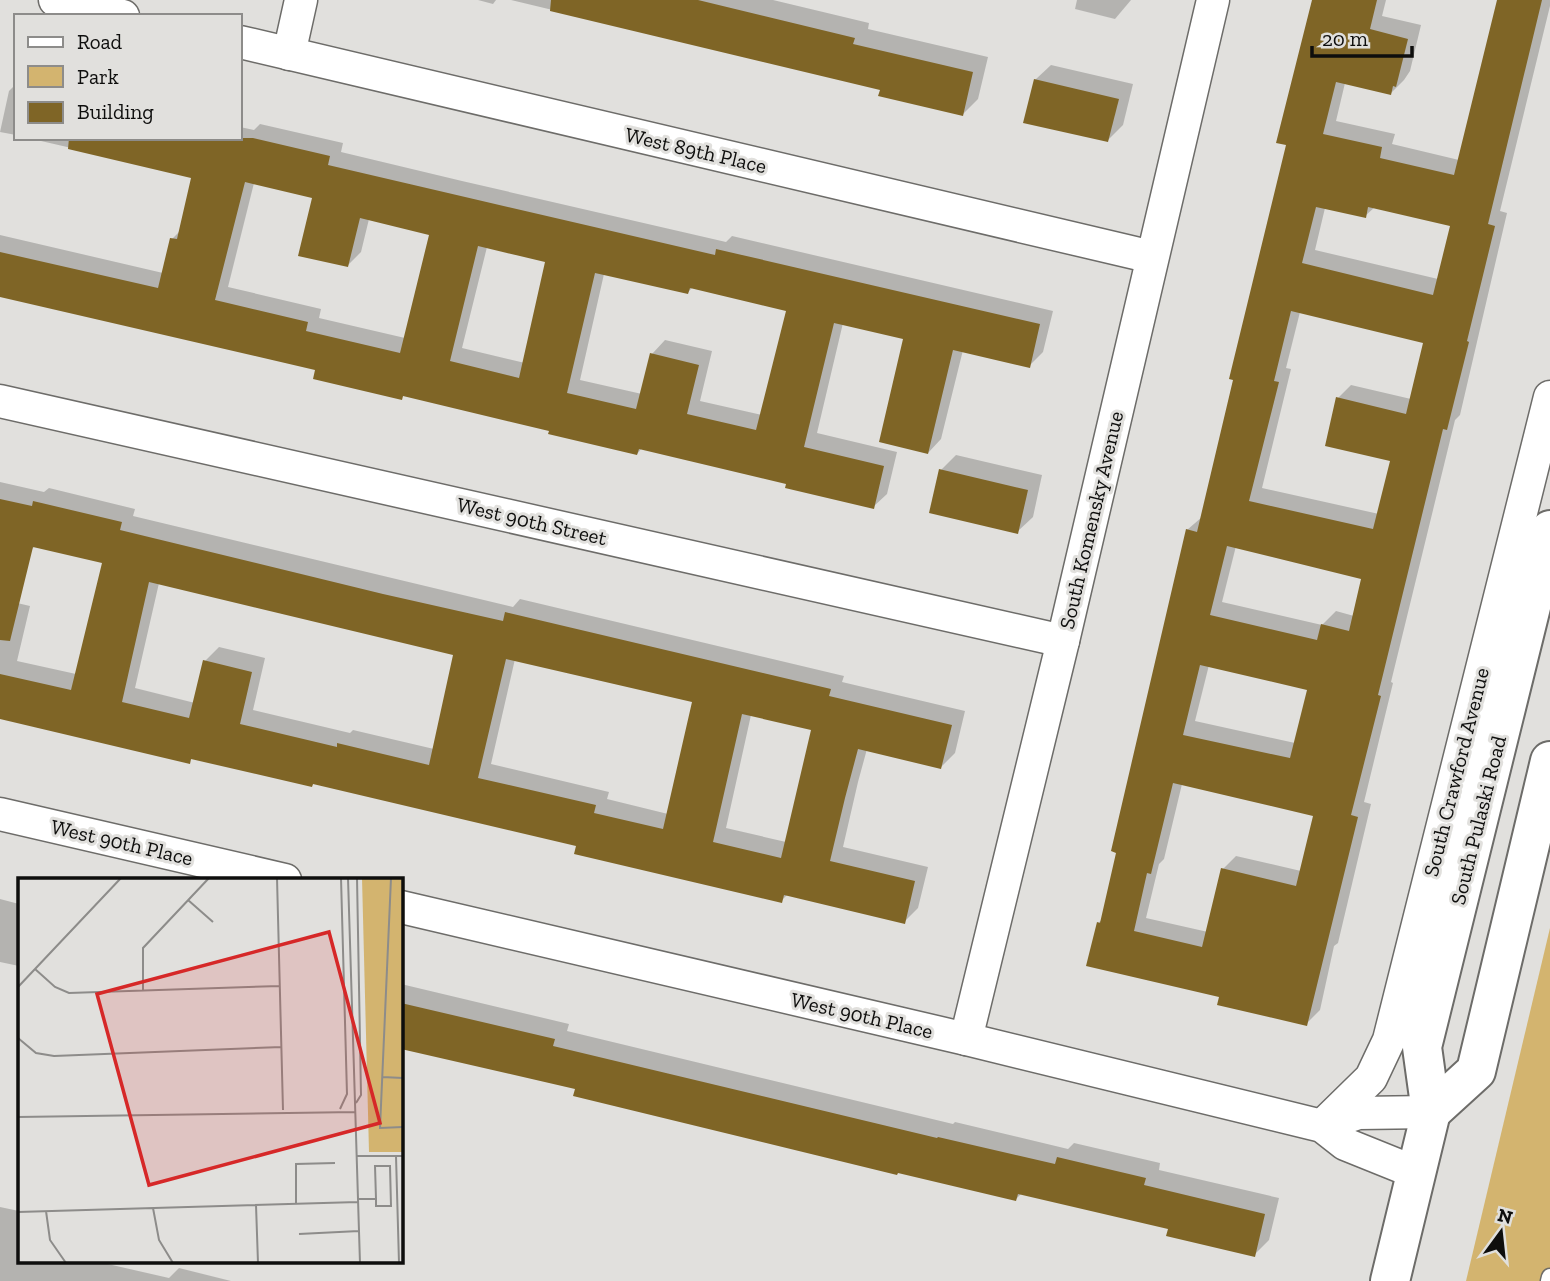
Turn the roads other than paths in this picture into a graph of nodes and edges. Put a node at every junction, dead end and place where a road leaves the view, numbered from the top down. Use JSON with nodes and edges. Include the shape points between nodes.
{"nodes":[{"id":1,"x":55,"y":0,"type":"edge"},
{"id":2,"x":301,"y":0,"type":"edge"},
{"id":3,"x":1213,"y":0,"type":"edge"},
{"id":4,"x":114,"y":14,"type":"edge"},
{"id":5,"x":242,"y":43,"type":"edge"},
{"id":6,"x":289,"y":54,"type":"junction"},
{"id":7,"x":1152,"y":257,"type":"junction"},
{"id":8,"x":1550,"y":397,"type":"edge"},
{"id":9,"x":0,"y":401,"type":"edge"},
{"id":10,"x":1550,"y":530,"type":"edge"},
{"id":11,"x":1063,"y":640,"type":"junction"},
{"id":12,"x":1550,"y":761,"type":"edge"},
{"id":13,"x":0,"y":814,"type":"edge"},
{"id":14,"x":276,"y":878,"type":"edge"},
{"id":15,"x":402,"y":907,"type":"edge"},
{"id":16,"x":966,"y":1039,"type":"junction"},
{"id":17,"x":1431,"y":1112,"type":"junction"},
{"id":18,"x":1322,"y":1126,"type":"junction"},
{"id":19,"x":1417,"y":1173,"type":"junction"},
{"id":20,"x":1390,"y":1281,"type":"edge"}],
"edges":[{"from":1,"to":4,"type":"street"},
{"from":2,"to":6,"type":"street"},
{"from":3,"to":7,"type":"street","name":"South Komensky Avenue"},
{"from":5,"to":6,"type":"street","name":"West 89th Place"},
{"from":6,"to":7,"type":"street","name":"West 89th Place"},
{"from":7,"to":11,"type":"street","name":"South Komensky Avenue"},
{"from":8,"to":18,"type":"street","name":"South Crawford Avenue","via":[[1389,1040],[1371,1078]]},
{"from":9,"to":11,"type":"street","name":"West 90th Street"},
{"from":10,"to":17,"type":"main road","name":"South Pulaski Road","via":[[1422,1047]]},
{"from":11,"to":16,"type":"street","name":"South Komensky Avenue"},
{"from":12,"to":17,"type":"main road","via":[[1476,1071]]},
{"from":13,"to":14,"type":"street","name":"West 90th Place"},
{"from":15,"to":16,"type":"street","name":"West 90th Place"},
{"from":16,"to":18,"type":"street","name":"West 90th Place"},
{"from":17,"to":18,"type":"street","via":[[1358,1112]]},
{"from":17,"to":19,"type":"main road","name":"South Pulaski Road"},
{"from":18,"to":19,"type":"street","name":"West 90th Place","via":[[1345,1144]]},
{"from":19,"to":20,"type":"main road","name":"South Pulaski Road"}]}
